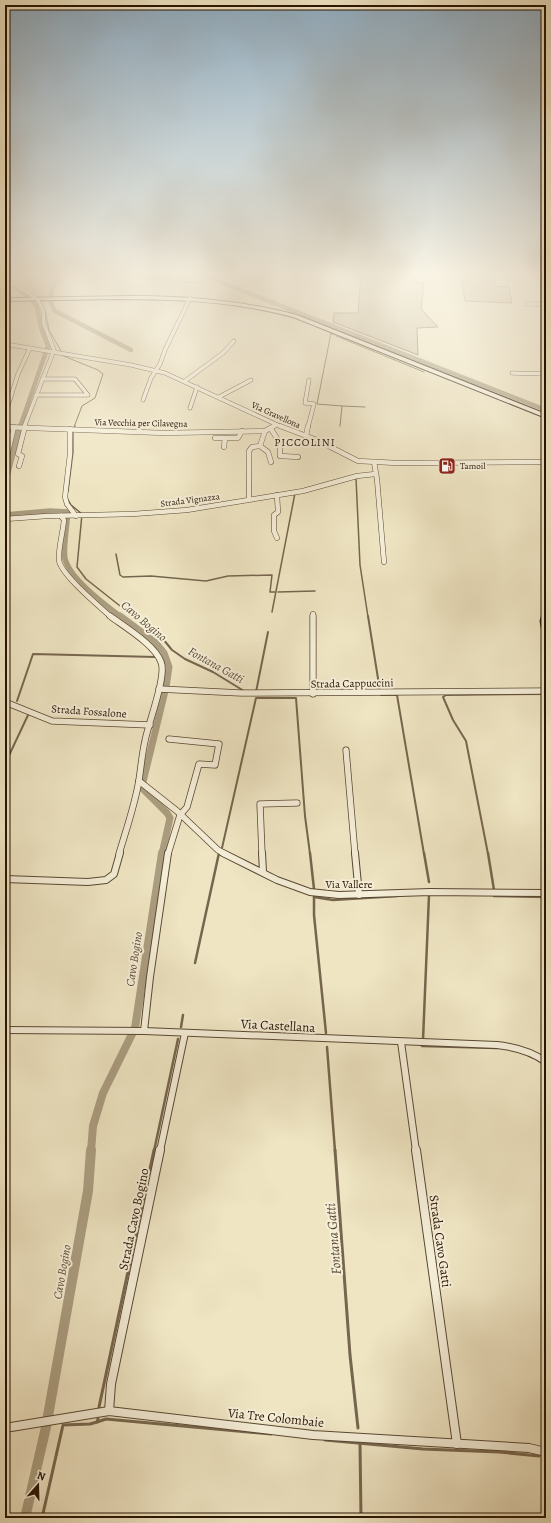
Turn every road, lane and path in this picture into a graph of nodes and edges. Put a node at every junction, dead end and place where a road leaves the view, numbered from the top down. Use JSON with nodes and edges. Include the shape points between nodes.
{"nodes":[{"id":1,"x":24,"y":347,"type":"edge"},
{"id":2,"x":51,"y":347,"type":"edge"},
{"id":3,"x":166,"y":347,"type":"edge"},
{"id":4,"x":228,"y":347,"type":"edge"},
{"id":5,"x":373,"y":347,"type":"edge"},
{"id":6,"x":30,"y":348,"type":"junction"},
{"id":7,"x":52,"y":352,"type":"junction"},
{"id":8,"x":155,"y":370,"type":"junction"},
{"id":9,"x":512,"y":373,"type":"dead end"},
{"id":10,"x":546,"y":374,"type":"edge"},
{"id":11,"x":42,"y":379,"type":"junction"},
{"id":12,"x":251,"y":380,"type":"dead end"},
{"id":13,"x":309,"y":380,"type":"dead end"},
{"id":14,"x":185,"y":381,"type":"junction"},
{"id":15,"x":197,"y":387,"type":"junction"},
{"id":16,"x":36,"y":395,"type":"junction"},
{"id":17,"x":219,"y":397,"type":"junction"},
{"id":18,"x":143,"y":400,"type":"dead end"},
{"id":19,"x":190,"y":408,"type":"dead end"},
{"id":20,"x":5,"y":415,"type":"edge"},
{"id":21,"x":546,"y":416,"type":"edge"},
{"id":22,"x":276,"y":425,"type":"junction"},
{"id":23,"x":5,"y":427,"type":"edge"},
{"id":24,"x":14,"y":427,"type":"junction"},
{"id":25,"x":23,"y":428,"type":"junction"},
{"id":26,"x":70,"y":429,"type":"junction"},
{"id":27,"x":270,"y":429,"type":"junction"},
{"id":28,"x":242,"y":431,"type":"junction"},
{"id":29,"x":265,"y":431,"type":"junction"},
{"id":30,"x":306,"y":436,"type":"junction"},
{"id":31,"x":215,"y":438,"type":"dead end"},
{"id":32,"x":225,"y":438,"type":"junction"},
{"id":33,"x":260,"y":446,"type":"junction"},
{"id":34,"x":224,"y":447,"type":"dead end"},
{"id":35,"x":298,"y":457,"type":"dead end"},
{"id":36,"x":271,"y":462,"type":"dead end"},
{"id":37,"x":374,"y":462,"type":"junction"},
{"id":38,"x":546,"y":462,"type":"edge"},
{"id":39,"x":5,"y":464,"type":"edge"},
{"id":40,"x":20,"y":466,"type":"dead end"},
{"id":41,"x":375,"y":474,"type":"junction"},
{"id":42,"x":277,"y":495,"type":"junction"},
{"id":43,"x":249,"y":499,"type":"junction"},
{"id":44,"x":73,"y":516,"type":"junction"},
{"id":45,"x":5,"y":520,"type":"edge"},
{"id":46,"x":276,"y":538,"type":"dead end"},
{"id":47,"x":384,"y":562,"type":"dead end"},
{"id":48,"x":313,"y":614,"type":"dead end"},
{"id":49,"x":159,"y":689,"type":"junction"},
{"id":50,"x":546,"y":692,"type":"edge"},
{"id":51,"x":313,"y":694,"type":"junction"},
{"id":52,"x":5,"y":702,"type":"edge"},
{"id":53,"x":150,"y":725,"type":"junction"},
{"id":54,"x":169,"y":740,"type":"dead end"},
{"id":55,"x":346,"y":750,"type":"dead end"},
{"id":56,"x":140,"y":781,"type":"junction"},
{"id":57,"x":297,"y":803,"type":"dead end"},
{"id":58,"x":180,"y":815,"type":"junction"},
{"id":59,"x":263,"y":872,"type":"junction"},
{"id":60,"x":5,"y":879,"type":"edge"},
{"id":61,"x":546,"y":893,"type":"edge"},
{"id":62,"x":359,"y":895,"type":"junction"},
{"id":63,"x":5,"y":1030,"type":"edge"},
{"id":64,"x":142,"y":1031,"type":"junction"},
{"id":65,"x":186,"y":1033,"type":"junction"},
{"id":66,"x":401,"y":1042,"type":"junction"},
{"id":67,"x":546,"y":1062,"type":"edge"},
{"id":68,"x":108,"y":1411,"type":"junction"},
{"id":69,"x":5,"y":1428,"type":"edge"},
{"id":70,"x":457,"y":1444,"type":"junction"},
{"id":71,"x":546,"y":1452,"type":"edge"}],
"edges":[{"from":1,"to":6,"type":"street","name":"Via Gravellona"},
{"from":2,"to":7,"type":"street"},
{"from":3,"to":8,"type":"street"},
{"from":4,"to":14,"type":"street"},
{"from":5,"to":21,"type":"main road"},
{"from":6,"to":7,"type":"street","name":"Via Gravellona"},
{"from":6,"to":20,"type":"street","via":[[18,374]]},
{"from":7,"to":8,"type":"street","name":"Via Gravellona"},
{"from":7,"to":11,"type":"street"},
{"from":8,"to":14,"type":"street","name":"Via Gravellona"},
{"from":8,"to":18,"type":"street"},
{"from":9,"to":10,"type":"street"},
{"from":11,"to":16,"type":"street"},
{"from":11,"to":16,"type":"street","via":[[75,379],[88,395]]},
{"from":12,"to":17,"type":"street"},
{"from":13,"to":30,"type":"street","via":[[305,403],[314,404]]},
{"from":14,"to":15,"type":"street","name":"Via Gravellona"},
{"from":15,"to":17,"type":"street","name":"Via Gravellona"},
{"from":15,"to":19,"type":"street"},
{"from":16,"to":25,"type":"street"},
{"from":17,"to":22,"type":"street","name":"Via Gravellona"},
{"from":22,"to":27,"type":"street","name":"Via Vecchia per Cilavegna"},
{"from":22,"to":30,"type":"street","name":"Via Gravellona"},
{"from":23,"to":24,"type":"street","name":"Via Vecchia per Cilavegna"},
{"from":24,"to":25,"type":"street","name":"Via Vecchia per Cilavegna"},
{"from":24,"to":39,"type":"street"},
{"from":25,"to":26,"type":"street","name":"Via Vecchia per Cilavegna"},
{"from":25,"to":40,"type":"street","via":[[18,454],[22,456]]},
{"from":26,"to":28,"type":"street","name":"Via Vecchia per Cilavegna","via":[[164,433]]},
{"from":26,"to":44,"type":"street","via":[[65,497]]},
{"from":27,"to":29,"type":"street","name":"Via Vecchia per Cilavegna"},
{"from":27,"to":35,"type":"street","via":[[280,443],[280,456]]},
{"from":28,"to":29,"type":"street","name":"Via Vecchia per Cilavegna"},
{"from":28,"to":32,"type":"street","via":[[238,438]]},
{"from":29,"to":33,"type":"street"},
{"from":30,"to":37,"type":"street","name":"Via Gravellona","via":[[349,458]]},
{"from":31,"to":32,"type":"street"},
{"from":32,"to":34,"type":"street"},
{"from":33,"to":36,"type":"street","via":[[266,448]]},
{"from":33,"to":43,"type":"street","via":[[252,447],[249,451]]},
{"from":37,"to":38,"type":"street","name":"Via Gravellona"},
{"from":37,"to":41,"type":"street"},
{"from":41,"to":42,"type":"street","name":"Strada Vignazza"},
{"from":41,"to":47,"type":"street"},
{"from":42,"to":43,"type":"street","name":"Strada Vignazza"},
{"from":42,"to":46,"type":"street","via":[[278,512],[274,515]]},
{"from":43,"to":44,"type":"street","name":"Strada Vignazza","via":[[187,510]]},
{"from":44,"to":45,"type":"street","name":"Strada Vignazza"},
{"from":44,"to":49,"type":"street","via":[[64,520],[59,561],[64,571],[94,603],[158,655],[163,674]]},
{"from":48,"to":51,"type":"street"},
{"from":49,"to":51,"type":"street","name":"Strada Cappuccini"},
{"from":49,"to":53,"type":"street"},
{"from":50,"to":51,"type":"street","name":"Strada Cappuccini"},
{"from":52,"to":53,"type":"street","name":"Strada Fossalone","via":[[52,720]]},
{"from":53,"to":56,"type":"street"},
{"from":54,"to":58,"type":"street","via":[[219,744],[215,765],[199,764],[187,807]]},
{"from":55,"to":62,"type":"street"},
{"from":56,"to":58,"type":"street","name":"Via Vallere"},
{"from":56,"to":60,"type":"street","via":[[116,868],[110,878],[88,882]]},
{"from":57,"to":59,"type":"street","via":[[260,804]]},
{"from":58,"to":59,"type":"street","name":"Via Vallere","via":[[218,850]]},
{"from":58,"to":64,"type":"street","via":[[168,852]]},
{"from":59,"to":62,"type":"street","name":"Via Vallere","via":[[277,880],[319,894]]},
{"from":61,"to":62,"type":"street","name":"Via Vallere","via":[[430,892]]},
{"from":63,"to":64,"type":"street","name":"Via Castellana"},
{"from":64,"to":65,"type":"street","name":"Via Castellana"},
{"from":65,"to":66,"type":"street","name":"Via Castellana"},
{"from":65,"to":68,"type":"street","name":"Strada Cavo Bogino","via":[[114,1369]]},
{"from":66,"to":67,"type":"street","name":"Via Castellana","via":[[497,1045],[538,1055]]},
{"from":66,"to":70,"type":"street","name":"Strada Cavo Gatti"},
{"from":68,"to":69,"type":"street","name":"Via Tre Colombaie"},
{"from":68,"to":70,"type":"street","name":"Via Tre Colombaie","via":[[313,1435]]},
{"from":70,"to":71,"type":"street","name":"Via Tre Colombaie","via":[[529,1448]]}]}
